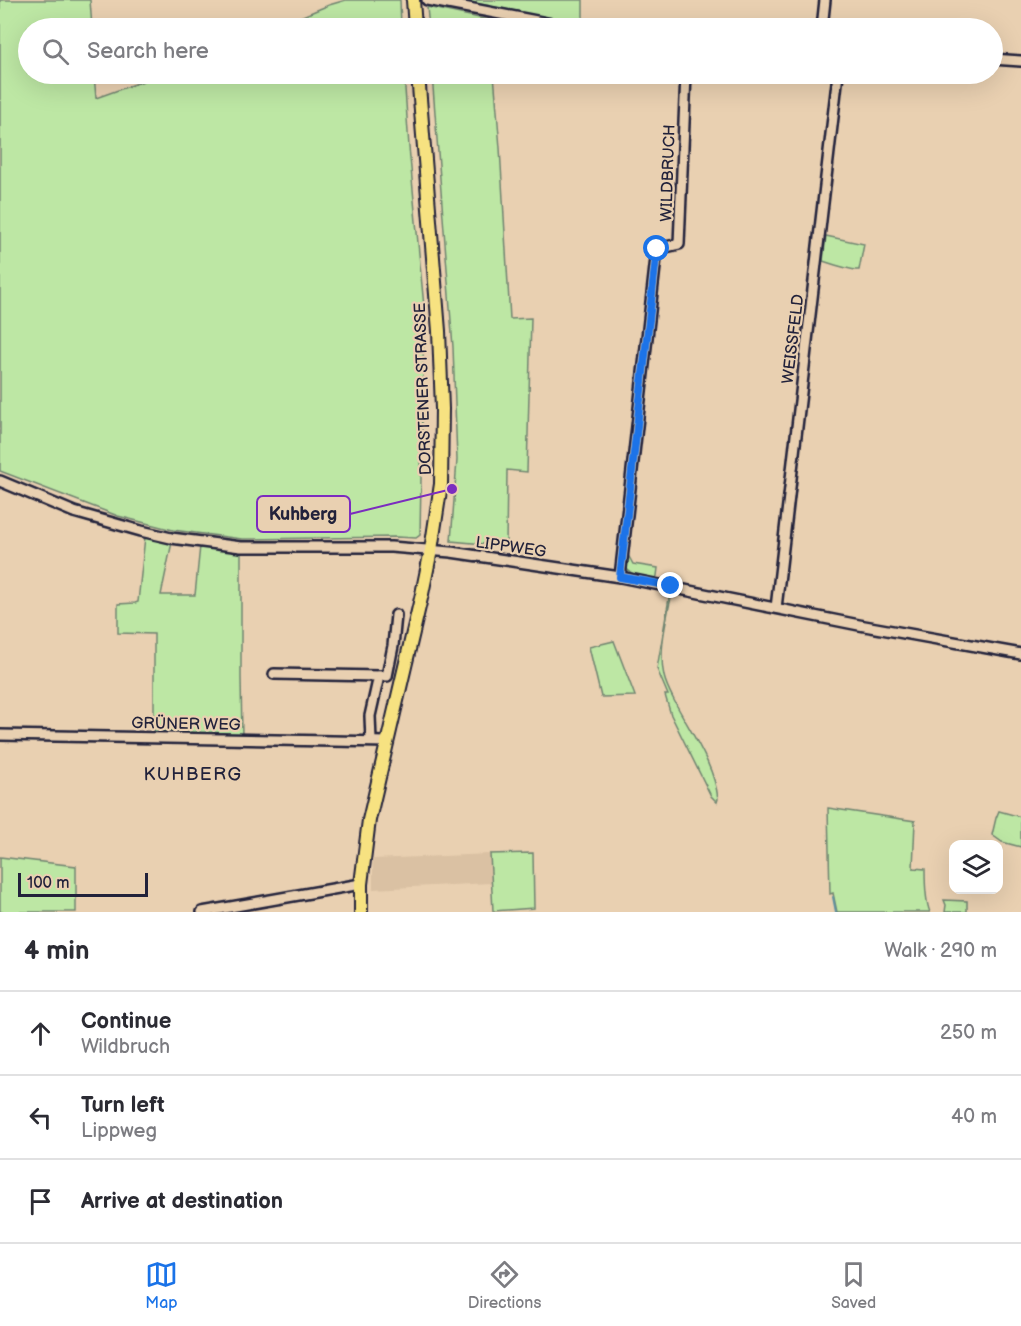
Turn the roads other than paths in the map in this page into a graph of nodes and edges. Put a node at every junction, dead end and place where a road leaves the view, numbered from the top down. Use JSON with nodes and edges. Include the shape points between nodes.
{"nodes":[{"id":1,"x":413,"y":0,"type":"edge"},
{"id":2,"x":427,"y":0,"type":"edge"},
{"id":3,"x":825,"y":0,"type":"edge"},
{"id":4,"x":414,"y":18,"type":"edge"},
{"id":5,"x":521,"y":18,"type":"edge"},
{"id":6,"x":823,"y":18,"type":"edge"},
{"id":7,"x":1003,"y":60,"type":"edge"},
{"id":8,"x":1021,"y":61,"type":"edge"},
{"id":9,"x":419,"y":84,"type":"edge"},
{"id":10,"x":686,"y":84,"type":"edge"},
{"id":11,"x":837,"y":84,"type":"edge"},
{"id":12,"x":0,"y":482,"type":"edge"},
{"id":13,"x":431,"y":550,"type":"junction"},
{"id":14,"x":620,"y":577,"type":"junction"},
{"id":15,"x":777,"y":608,"type":"junction"},
{"id":16,"x":396,"y":615,"type":"dead end"},
{"id":17,"x":1021,"y":654,"type":"edge"},
{"id":18,"x":274,"y":674,"type":"dead end"},
{"id":19,"x":378,"y":676,"type":"junction"},
{"id":20,"x":0,"y":735,"type":"edge"},
{"id":21,"x":371,"y":741,"type":"junction"},
{"id":22,"x":388,"y":742,"type":"junction"},
{"id":23,"x":361,"y":884,"type":"junction"},
{"id":24,"x":201,"y":912,"type":"edge"},
{"id":25,"x":361,"y":912,"type":"edge"}],
"edges":[{"from":1,"to":4,"type":"main road"},
{"from":2,"to":5,"type":"street"},
{"from":3,"to":6,"type":"street"},
{"from":7,"to":8,"type":"street"},
{"from":9,"to":13,"type":"main road","name":"DORSTENER STRASSE","via":[[442,409],[441,484]]},
{"from":10,"to":14,"type":"street","name":"WILDBRUCH","via":[[679,244],[657,249]]},
{"from":11,"to":15,"type":"street","name":"WEISSFELD"},
{"from":12,"to":13,"type":"street","name":"LIPPWEG","via":[[91,517],[171,538],[241,547]]},
{"from":13,"to":14,"type":"street","name":"LIPPWEG"},
{"from":13,"to":22,"type":"main road","name":"DORSTENER STRASSE"},
{"from":14,"to":15,"type":"street","name":"LIPPWEG"},
{"from":15,"to":17,"type":"street","name":"LIPPWEG"},
{"from":16,"to":19,"type":"street","via":[[387,676]]},
{"from":18,"to":19,"type":"street"},
{"from":19,"to":21,"type":"street","via":[[370,716]]},
{"from":20,"to":21,"type":"street","name":"GRÜNER WEG"},
{"from":21,"to":22,"type":"street","name":"GRÜNER WEG"},
{"from":22,"to":23,"type":"main road","name":"DORSTENER STRASSE","via":[[369,820]]},
{"from":23,"to":24,"type":"street"},
{"from":23,"to":25,"type":"main road","name":"DORSTENER STRASSE"}]}
